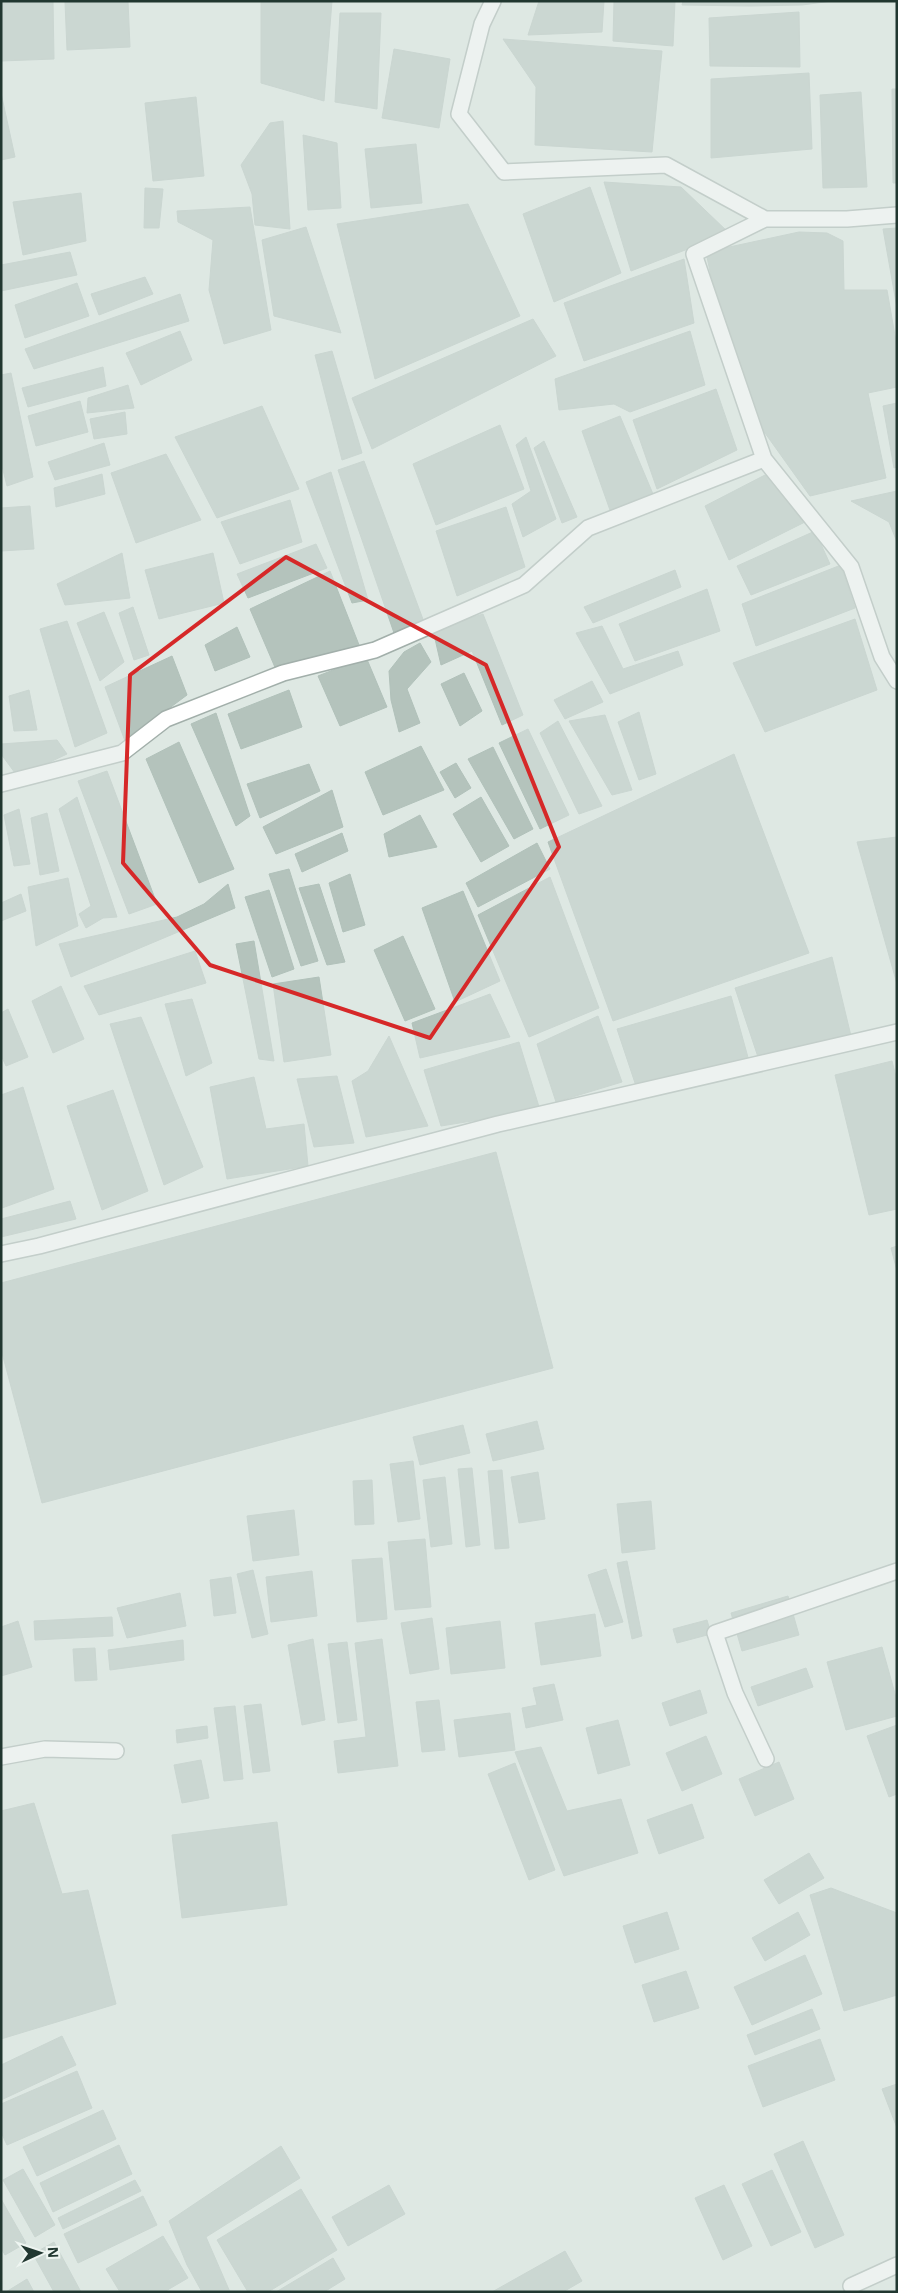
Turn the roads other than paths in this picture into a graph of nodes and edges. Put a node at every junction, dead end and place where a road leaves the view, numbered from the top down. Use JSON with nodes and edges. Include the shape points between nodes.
{"nodes":[{"id":1,"x":494,"y":1,"type":"edge"},
{"id":2,"x":897,"y":215,"type":"edge"},
{"id":3,"x":765,"y":219,"type":"junction"},
{"id":4,"x":764,"y":459,"type":"junction"},
{"id":5,"x":897,"y":681,"type":"edge"},
{"id":6,"x":1,"y":784,"type":"edge"},
{"id":7,"x":897,"y":1032,"type":"edge"},
{"id":8,"x":1,"y":1254,"type":"edge"},
{"id":9,"x":897,"y":1571,"type":"edge"},
{"id":10,"x":116,"y":1751,"type":"dead end"},
{"id":11,"x":1,"y":1757,"type":"edge"},
{"id":12,"x":766,"y":1759,"type":"dead end"},
{"id":13,"x":897,"y":2264,"type":"edge"},
{"id":14,"x":851,"y":2286,"type":"dead end"}],
"edges":[{"from":1,"to":3,"type":"street","via":[[482,24],[459,114],[504,172],[666,165]]},
{"from":2,"to":3,"type":"street"},
{"from":3,"to":4,"type":"street","via":[[694,254]]},
{"from":4,"to":5,"type":"street","via":[[851,567],[882,657]]},
{"from":4,"to":6,"type":"street","via":[[588,528],[524,585],[375,650],[283,674],[166,719],[122,753]]},
{"from":7,"to":8,"type":"street","via":[[498,1124]]},
{"from":9,"to":12,"type":"street","via":[[715,1633],[735,1693]]},
{"from":10,"to":11,"type":"street","via":[[45,1749]]},
{"from":13,"to":14,"type":"street"}]}
